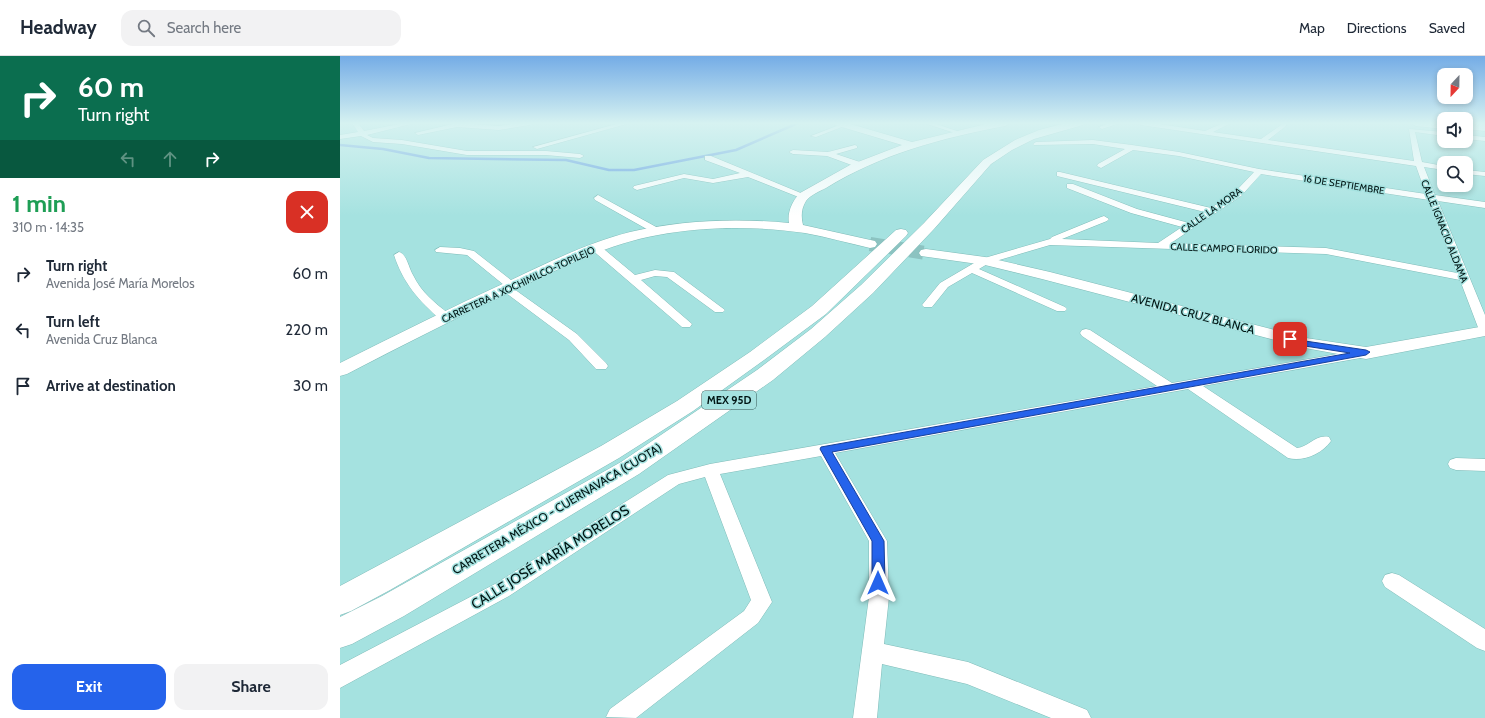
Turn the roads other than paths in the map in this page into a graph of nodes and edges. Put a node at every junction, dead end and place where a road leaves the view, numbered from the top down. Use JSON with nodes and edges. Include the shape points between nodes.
{"nodes":[{"id":1,"x":538,"y":154,"type":"edge"},
{"id":2,"x":828,"y":154,"type":"edge"},
{"id":3,"x":889,"y":154,"type":"edge"},
{"id":4,"x":982,"y":154,"type":"edge"},
{"id":5,"x":996,"y":154,"type":"edge"},
{"id":6,"x":1121,"y":154,"type":"edge"},
{"id":7,"x":1178,"y":154,"type":"edge"},
{"id":8,"x":1343,"y":154,"type":"edge"},
{"id":9,"x":1418,"y":154,"type":"edge"},
{"id":10,"x":580,"y":156,"type":"dead end"},
{"id":11,"x":708,"y":158,"type":"dead end"},
{"id":12,"x":860,"y":165,"type":"junction"},
{"id":13,"x":1419,"y":165,"type":"junction"},
{"id":14,"x":1101,"y":166,"type":"dead end"},
{"id":15,"x":1437,"y":167,"type":"edge"},
{"id":16,"x":1259,"y":171,"type":"junction"},
{"id":17,"x":1473,"y":173,"type":"edge"},
{"id":18,"x":749,"y":174,"type":"junction"},
{"id":19,"x":1060,"y":174,"type":"dead end"},
{"id":20,"x":1485,"y":174,"type":"edge"},
{"id":21,"x":1070,"y":186,"type":"dead end"},
{"id":22,"x":637,"y":188,"type":"dead end"},
{"id":23,"x":804,"y":196,"type":"junction"},
{"id":24,"x":598,"y":198,"type":"dead end"},
{"id":25,"x":1432,"y":198,"type":"junction"},
{"id":26,"x":1485,"y":205,"type":"edge"},
{"id":27,"x":1212,"y":211,"type":"junction"},
{"id":28,"x":1104,"y":219,"type":"dead end"},
{"id":29,"x":1190,"y":226,"type":"junction"},
{"id":30,"x":797,"y":228,"type":"junction"},
{"id":31,"x":655,"y":230,"type":"junction"},
{"id":32,"x":1049,"y":242,"type":"junction"},
{"id":33,"x":870,"y":244,"type":"tunnel mouth"},
{"id":34,"x":1160,"y":246,"type":"junction"},
{"id":35,"x":595,"y":247,"type":"junction"},
{"id":36,"x":440,"y":250,"type":"dead end"},
{"id":37,"x":926,"y":253,"type":"tunnel mouth"},
{"id":38,"x":399,"y":255,"type":"dead end"},
{"id":39,"x":978,"y":265,"type":"junction"},
{"id":40,"x":1464,"y":278,"type":"junction"},
{"id":41,"x":633,"y":280,"type":"junction"},
{"id":42,"x":509,"y":287,"type":"junction"},
{"id":43,"x":928,"y":306,"type":"dead end"},
{"id":44,"x":1061,"y":309,"type":"dead end"},
{"id":45,"x":719,"y":310,"type":"dead end"},
{"id":46,"x":445,"y":318,"type":"junction"},
{"id":47,"x":686,"y":324,"type":"dead end"},
{"id":48,"x":1485,"y":330,"type":"edge"},
{"id":49,"x":1086,"y":333,"type":"dead end"},
{"id":50,"x":1366,"y":352,"type":"junction"},
{"id":51,"x":601,"y":366,"type":"dead end"},
{"id":52,"x":340,"y":370,"type":"edge"},
{"id":53,"x":1190,"y":384,"type":"junction"},
{"id":54,"x":1170,"y":388,"type":"junction"},
{"id":55,"x":1323,"y":441,"type":"dead end"},
{"id":56,"x":825,"y":449,"type":"junction"},
{"id":57,"x":1456,"y":464,"type":"dead end"},
{"id":58,"x":1485,"y":466,"type":"edge"},
{"id":59,"x":710,"y":470,"type":"junction"},
{"id":60,"x":1392,"y":581,"type":"dead end"},
{"id":61,"x":340,"y":601,"type":"edge"},
{"id":62,"x":340,"y":633,"type":"edge"},
{"id":63,"x":1485,"y":642,"type":"edge"},
{"id":64,"x":872,"y":652,"type":"junction"},
{"id":65,"x":340,"y":677,"type":"edge"},
{"id":66,"x":618,"y":716,"type":"dead end"},
{"id":67,"x":864,"y":718,"type":"edge"},
{"id":68,"x":1079,"y":718,"type":"edge"}],
"edges":[{"from":1,"to":10,"type":"street"},
{"from":2,"to":12,"type":"street"},
{"from":3,"to":12,"type":"main road"},
{"from":4,"to":61,"type":"highway","name":"CARRETERA MÉXICO - CUERNAVACA (CUOTA)","number":"MEX 95D","via":[[819,310],[757,356],[685,406],[603,456]]},
{"from":5,"to":62,"type":"highway","name":"CARRETERA MÉXICO - CUERNAVACA (CUOTA)","number":"MEX 95D","via":[[867,290],[759,380],[630,468],[393,606]]},
{"from":6,"to":14,"type":"street"},
{"from":7,"to":16,"type":"street","name":"16 DE SEPTIEMBRE"},
{"from":8,"to":13,"type":"street"},
{"from":9,"to":13,"type":"street","name":"CALLE IGNACIO ALDAMA"},
{"from":11,"to":18,"type":"street"},
{"from":12,"to":23,"type":"main road"},
{"from":13,"to":15,"type":"street"},
{"from":13,"to":25,"type":"street","name":"CALLE IGNACIO ALDAMA"},
{"from":16,"to":25,"type":"street","name":"16 DE SEPTIEMBRE"},
{"from":16,"to":27,"type":"street","name":"CALLE LA MORA","via":[[1238,194]]},
{"from":17,"to":20,"type":"street"},
{"from":18,"to":22,"type":"street","via":[[714,181],[684,176]]},
{"from":18,"to":23,"type":"street"},
{"from":19,"to":27,"type":"street"},
{"from":21,"to":29,"type":"street","via":[[1134,212]]},
{"from":23,"to":30,"type":"main road","via":[[794,217]]},
{"from":24,"to":31,"type":"street"},
{"from":25,"to":26,"type":"street","name":"16 DE SEPTIEMBRE"},
{"from":25,"to":40,"type":"street","name":"CALLE IGNACIO ALDAMA"},
{"from":27,"to":29,"type":"street","name":"CALLE LA MORA"},
{"from":28,"to":32,"type":"street"},
{"from":29,"to":34,"type":"street","name":"CALLE LA MORA"},
{"from":30,"to":31,"type":"main road","name":"CARRETERA A XOCHIMILCO-TOPILEJO","via":[[740,223]]},
{"from":30,"to":33,"type":"main road","name":"CARRETERA A XOCHIMILCO-TOPILEJO"},
{"from":31,"to":35,"type":"main road","name":"CARRETERA A XOCHIMILCO-TOPILEJO"},
{"from":32,"to":34,"type":"street","name":"CALLE CAMPO FLORIDO"},
{"from":32,"to":39,"type":"street","name":"CALLE CAMPO FLORIDO"},
{"from":34,"to":40,"type":"street","name":"CALLE CAMPO FLORIDO","via":[[1326,251]]},
{"from":35,"to":41,"type":"street"},
{"from":35,"to":42,"type":"main road","name":"CARRETERA A XOCHIMILCO-TOPILEJO"},
{"from":36,"to":42,"type":"street","via":[[470,254]]},
{"from":37,"to":39,"type":"main road","name":"AVENIDA CRUZ BLANCA"},
{"from":38,"to":46,"type":"street","via":[[405,273],[422,299]]},
{"from":39,"to":43,"type":"street","name":"CALLE CAMPO FLORIDO","via":[[944,285]]},
{"from":39,"to":44,"type":"street"},
{"from":39,"to":50,"type":"main road","name":"AVENIDA CRUZ BLANCA","via":[[1045,275],[1305,343]]},
{"from":40,"to":48,"type":"street","name":"CALLE IGNACIO ALDAMA"},
{"from":41,"to":45,"type":"street","via":[[655,273],[670,274]]},
{"from":41,"to":47,"type":"street"},
{"from":42,"to":46,"type":"main road","name":"CARRETERA A XOCHIMILCO-TOPILEJO"},
{"from":42,"to":51,"type":"street","via":[[573,337]]},
{"from":46,"to":52,"type":"main road","name":"CARRETERA A XOCHIMILCO-TOPILEJO"},
{"from":48,"to":50,"type":"main road","name":"AVENIDA CRUZ BLANCA"},
{"from":49,"to":54,"type":"street"},
{"from":50,"to":53,"type":"street","name":"CALLE JOSÉ MARÍA MORELOS"},
{"from":53,"to":54,"type":"street","name":"CALLE JOSÉ MARÍA MORELOS"},
{"from":53,"to":55,"type":"street","via":[[1294,454],[1306,453]]},
{"from":54,"to":56,"type":"street","name":"CALLE JOSÉ MARÍA MORELOS"},
{"from":56,"to":59,"type":"street","name":"CALLE JOSÉ MARÍA MORELOS"},
{"from":56,"to":64,"type":"street","via":[[878,541],[879,597]]},
{"from":57,"to":58,"type":"street"},
{"from":59,"to":65,"type":"street","name":"CALLE JOSÉ MARÍA MORELOS","via":[[674,479],[502,590]]},
{"from":59,"to":66,"type":"street","via":[[762,602],[751,617]]},
{"from":60,"to":63,"type":"street"},
{"from":64,"to":67,"type":"street"},
{"from":64,"to":68,"type":"street","via":[[968,673]]}]}
